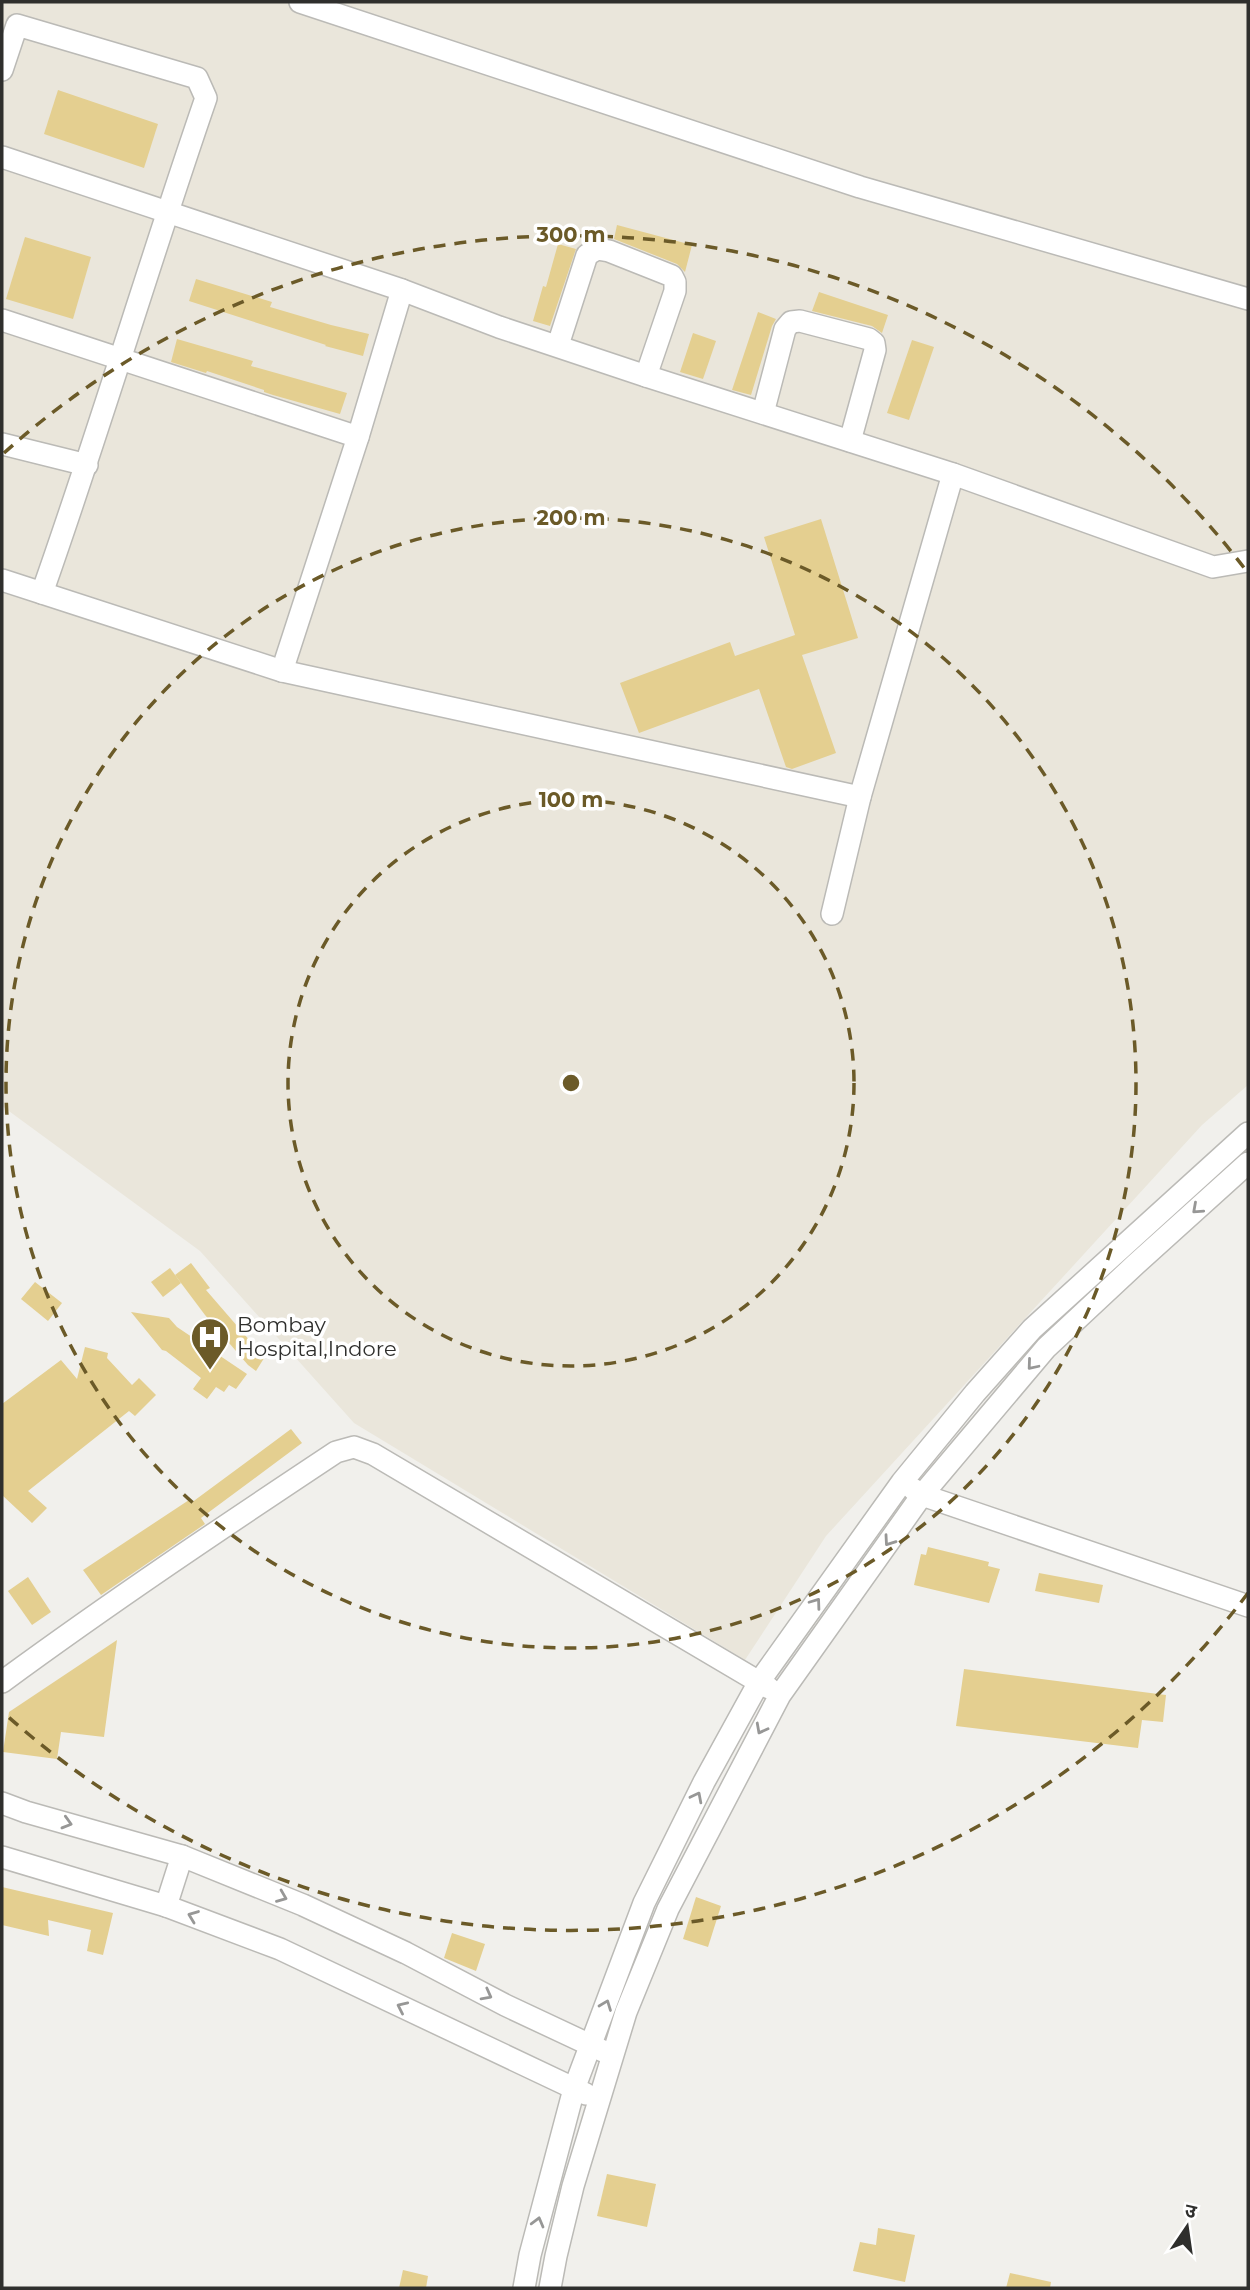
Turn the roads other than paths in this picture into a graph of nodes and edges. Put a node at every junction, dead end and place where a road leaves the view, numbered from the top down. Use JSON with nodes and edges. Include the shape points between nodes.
{"nodes":[{"id":1,"x":300,"y":2,"type":"edge"},
{"id":2,"x":2,"y":70,"type":"edge"},
{"id":3,"x":2,"y":157,"type":"edge"},
{"id":4,"x":167,"y":212,"type":"junction"},
{"id":5,"x":402,"y":290,"type":"junction"},
{"id":6,"x":1248,"y":299,"type":"edge"},
{"id":7,"x":2,"y":320,"type":"edge"},
{"id":8,"x":558,"y":345,"type":"junction"},
{"id":9,"x":121,"y":359,"type":"junction"},
{"id":10,"x":646,"y":376,"type":"junction"},
{"id":11,"x":763,"y":413,"type":"junction"},
{"id":12,"x":358,"y":437,"type":"junction"},
{"id":13,"x":850,"y":441,"type":"junction"},
{"id":14,"x":2,"y":444,"type":"edge"},
{"id":15,"x":87,"y":465,"type":"junction"},
{"id":16,"x":953,"y":474,"type":"junction"},
{"id":17,"x":1248,"y":561,"type":"edge"},
{"id":18,"x":2,"y":580,"type":"edge"},
{"id":19,"x":41,"y":593,"type":"junction"},
{"id":20,"x":282,"y":671,"type":"junction"},
{"id":21,"x":860,"y":797,"type":"junction"},
{"id":22,"x":832,"y":914,"type":"dead end"},
{"id":23,"x":1248,"y":1133,"type":"edge"},
{"id":24,"x":1248,"y":1163,"type":"edge"},
{"id":25,"x":902,"y":1482,"type":"junction"},
{"id":26,"x":922,"y":1495,"type":"junction"},
{"id":27,"x":1248,"y":1606,"type":"edge"},
{"id":28,"x":2,"y":1682,"type":"edge"},
{"id":29,"x":759,"y":1682,"type":"junction"},
{"id":30,"x":780,"y":1695,"type":"junction"},
{"id":31,"x":2,"y":1803,"type":"edge"},
{"id":32,"x":182,"y":1856,"type":"junction"},
{"id":33,"x":2,"y":1857,"type":"edge"},
{"id":34,"x":166,"y":1906,"type":"junction"},
{"id":35,"x":590,"y":2045,"type":"junction"},
{"id":36,"x":613,"y":2055,"type":"junction"},
{"id":37,"x":574,"y":2089,"type":"junction"},
{"id":38,"x":601,"y":2100,"type":"junction"},
{"id":39,"x":524,"y":2288,"type":"edge"},
{"id":40,"x":550,"y":2288,"type":"edge"}],
"edges":[{"from":1,"to":6,"type":"street","via":[[860,187]]},
{"from":2,"to":4,"type":"street","via":[[16,25],[197,78],[206,98]]},
{"from":3,"to":4,"type":"street"},
{"from":4,"to":5,"type":"street"},
{"from":4,"to":9,"type":"street"},
{"from":5,"to":8,"type":"street"},
{"from":5,"to":12,"type":"street"},
{"from":7,"to":9,"type":"street"},
{"from":8,"to":10,"type":"street"},
{"from":8,"to":10,"type":"street","via":[[587,255],[597,248],[609,251],[672,276],[675,282]]},
{"from":9,"to":12,"type":"street"},
{"from":9,"to":15,"type":"street"},
{"from":10,"to":11,"type":"street"},
{"from":11,"to":13,"type":"street"},
{"from":11,"to":13,"type":"street","via":[[785,329],[791,322],[869,339],[875,350]]},
{"from":12,"to":20,"type":"street"},
{"from":13,"to":16,"type":"street"},
{"from":14,"to":15,"type":"street"},
{"from":15,"to":19,"type":"street"},
{"from":16,"to":17,"type":"street","via":[[1213,566]]},
{"from":16,"to":21,"type":"street"},
{"from":18,"to":19,"type":"street"},
{"from":19,"to":20,"type":"street"},
{"from":20,"to":21,"type":"street"},
{"from":21,"to":22,"type":"street"},
{"from":23,"to":25,"type":"street","via":[[1032,1329]]},
{"from":24,"to":26,"type":"street","one_way":true,"via":[[1046,1348]]},
{"from":25,"to":26,"type":"street"},
{"from":29,"to":25,"type":"street","one_way":true},
{"from":26,"to":27,"type":"street"},
{"from":26,"to":30,"type":"street","one_way":true},
{"from":28,"to":29,"type":"street","via":[[233,1520],[336,1452],[354,1447],[385,1460]]},
{"from":29,"to":30,"type":"street"},
{"from":35,"to":29,"type":"street","one_way":true,"via":[[644,1903]]},
{"from":30,"to":36,"type":"street","one_way":true,"via":[[668,1909]]},
{"from":31,"to":32,"type":"street","one_way":true},
{"from":32,"to":34,"type":"street"},
{"from":32,"to":35,"type":"street","one_way":true,"via":[[406,1952]]},
{"from":33,"to":34,"type":"street"},
{"from":37,"to":34,"type":"street","one_way":true,"via":[[280,1949]]},
{"from":35,"to":36,"type":"street"},
{"from":35,"to":37,"type":"street"},
{"from":36,"to":38,"type":"street"},
{"from":37,"to":38,"type":"street"},
{"from":39,"to":37,"type":"street","one_way":true},
{"from":38,"to":40,"type":"street","via":[[573,2186]]}]}
